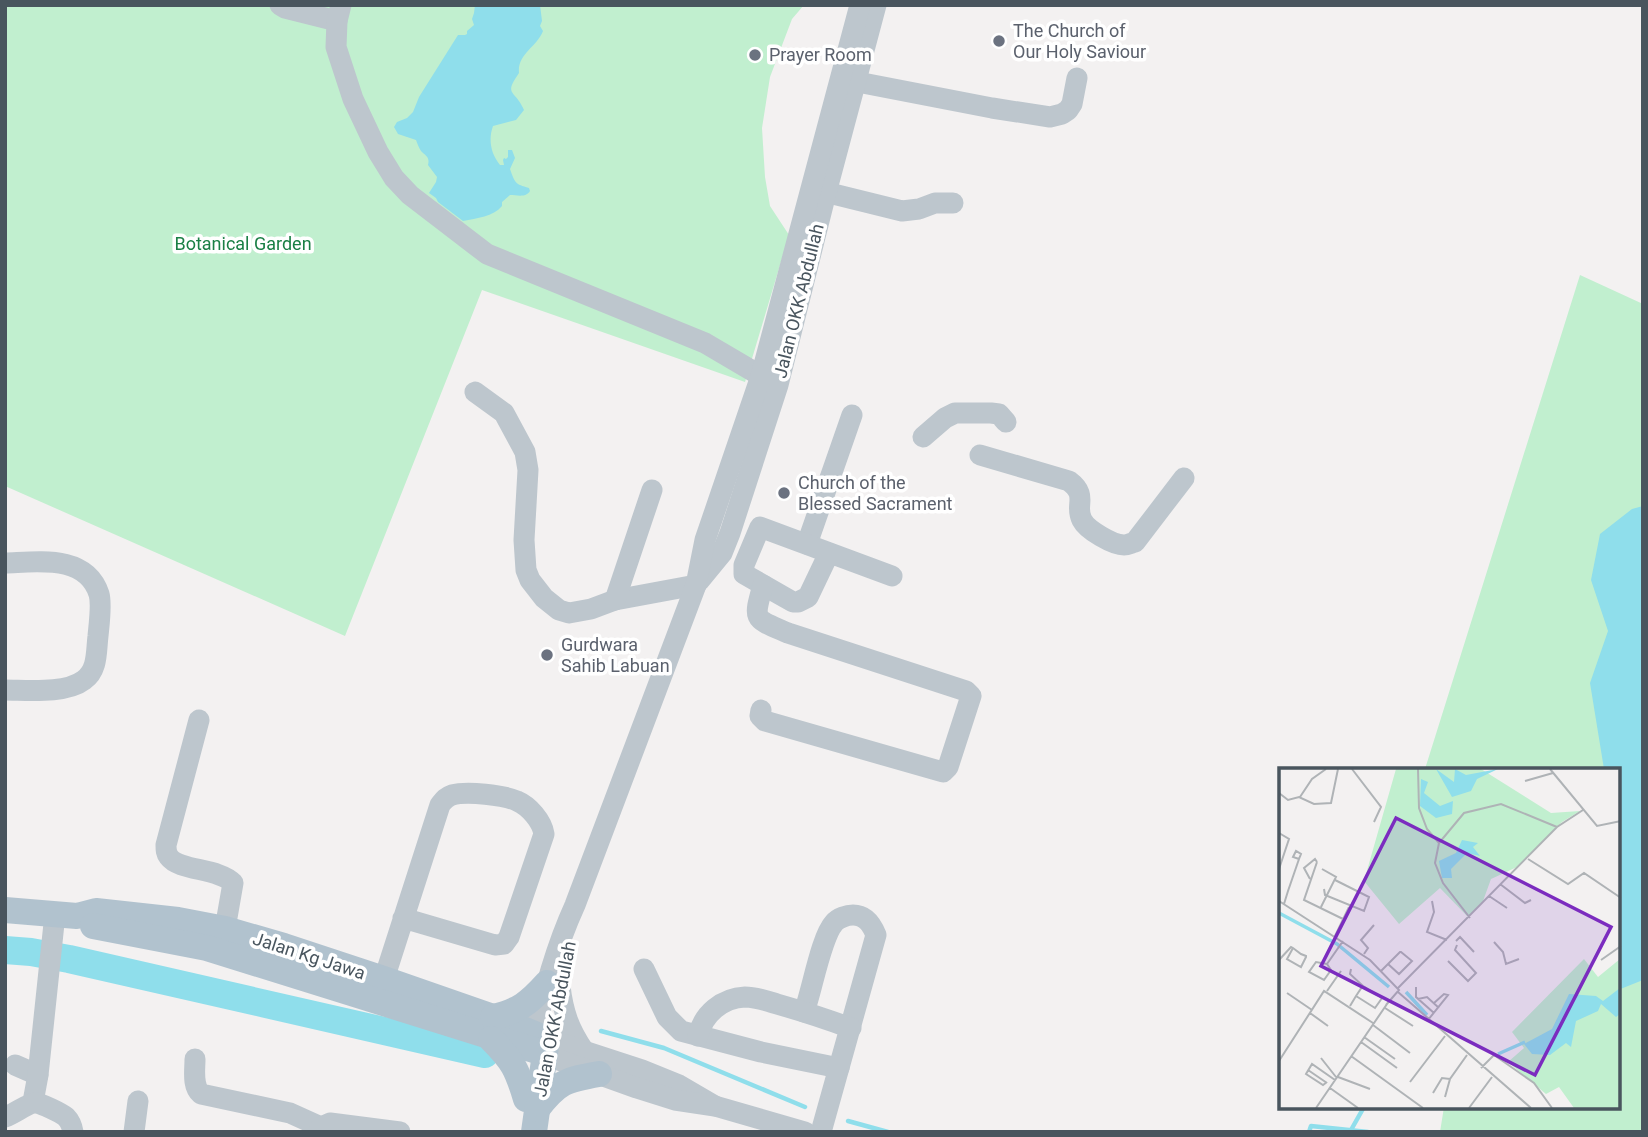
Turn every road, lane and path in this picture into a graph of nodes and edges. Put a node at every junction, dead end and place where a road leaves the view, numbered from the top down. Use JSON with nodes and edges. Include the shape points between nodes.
{"nodes":[{"id":1,"x":280,"y":5,"type":"edge"},
{"id":2,"x":860,"y":5,"type":"edge"},
{"id":3,"x":876,"y":5,"type":"edge"},
{"id":4,"x":339,"y":13,"type":"edge"},
{"id":5,"x":1077,"y":78,"type":"dead end"},
{"id":6,"x":847,"y":80,"type":"junction"},
{"id":7,"x":818,"y":190,"type":"junction"},
{"id":8,"x":953,"y":203,"type":"dead end"},
{"id":9,"x":761,"y":376,"type":"junction"},
{"id":10,"x":475,"y":392,"type":"dead end"},
{"id":11,"x":852,"y":415,"type":"dead end"},
{"id":12,"x":1006,"y":422,"type":"dead end"},
{"id":13,"x":923,"y":437,"type":"dead end"},
{"id":14,"x":980,"y":455,"type":"dead end"},
{"id":15,"x":1184,"y":478,"type":"dead end"},
{"id":16,"x":652,"y":490,"type":"dead end"},
{"id":17,"x":721,"y":537,"type":"junction"},
{"id":18,"x":753,"y":544,"type":"junction"},
{"id":19,"x":807,"y":544,"type":"junction"},
{"id":20,"x":829,"y":553,"type":"junction"},
{"id":21,"x":5,"y":563,"type":"edge"},
{"id":22,"x":744,"y":565,"type":"junction"},
{"id":23,"x":892,"y":576,"type":"dead end"},
{"id":24,"x":696,"y":585,"type":"junction"},
{"id":25,"x":763,"y":585,"type":"junction"},
{"id":26,"x":615,"y":600,"type":"junction"},
{"id":27,"x":5,"y":690,"type":"edge"},
{"id":28,"x":761,"y":710,"type":"dead end"},
{"id":29,"x":199,"y":720,"type":"dead end"},
{"id":30,"x":5,"y":910,"type":"edge"},
{"id":31,"x":66,"y":915,"type":"junction"},
{"id":32,"x":403,"y":918,"type":"junction"},
{"id":33,"x":225,"y":929,"type":"junction"},
{"id":34,"x":645,"y":969,"type":"dead end"},
{"id":35,"x":384,"y":979,"type":"junction"},
{"id":36,"x":553,"y":984,"type":"junction"},
{"id":37,"x":804,"y":1012,"type":"junction"},
{"id":38,"x":491,"y":1027,"type":"junction"},
{"id":39,"x":850,"y":1028,"type":"junction"},
{"id":40,"x":698,"y":1035,"type":"junction"},
{"id":41,"x":540,"y":1045,"type":"junction"},
{"id":42,"x":584,"y":1051,"type":"junction"},
{"id":43,"x":195,"y":1059,"type":"dead end"},
{"id":44,"x":15,"y":1065,"type":"dead end"},
{"id":45,"x":838,"y":1068,"type":"junction"},
{"id":46,"x":599,"y":1074,"type":"junction"},
{"id":47,"x":38,"y":1075,"type":"junction"},
{"id":48,"x":138,"y":1101,"type":"dead end"},
{"id":49,"x":33,"y":1102,"type":"junction"},
{"id":50,"x":715,"y":1106,"type":"junction"},
{"id":51,"x":532,"y":1113,"type":"edge"},
{"id":52,"x":5,"y":1117,"type":"edge"},
{"id":53,"x":319,"y":1130,"type":"edge"},
{"id":54,"x":73,"y":1132,"type":"edge"},
{"id":55,"x":134,"y":1132,"type":"edge"},
{"id":56,"x":400,"y":1132,"type":"edge"},
{"id":57,"x":523,"y":1132,"type":"edge"},
{"id":58,"x":805,"y":1132,"type":"edge"},
{"id":59,"x":821,"y":1132,"type":"edge"}],
"edges":[{"from":1,"to":4,"type":"street"},
{"from":2,"to":6,"type":"street","name":"Jalan OKK Abdullah"},
{"from":3,"to":6,"type":"street","name":"Jalan OKK Abdullah"},
{"from":4,"to":9,"type":"street","via":[[336,47],[353,99],[378,152],[410,195],[486,254],[705,343]]},
{"from":5,"to":6,"type":"street","via":[[1068,110],[1050,117]]},
{"from":6,"to":7,"type":"street","name":"Jalan OKK Abdullah"},
{"from":7,"to":8,"type":"street","via":[[902,211]]},
{"from":7,"to":9,"type":"street","name":"Jalan OKK Abdullah"},
{"from":7,"to":17,"type":"street","name":"Jalan OKK Abdullah","via":[[778,385]]},
{"from":9,"to":17,"type":"street","name":"Jalan OKK Abdullah"},
{"from":10,"to":26,"type":"street","via":[[504,413],[525,452],[524,540],[530,580],[544,598],[569,613]]},
{"from":11,"to":19,"type":"street"},
{"from":12,"to":13,"type":"street","via":[[999,414],[955,414]]},
{"from":14,"to":15,"type":"street","via":[[1069,481],[1079,492],[1081,519],[1091,530],[1124,545],[1135,542]]},
{"from":16,"to":26,"type":"street"},
{"from":17,"to":18,"type":"street"},
{"from":17,"to":22,"type":"street"},
{"from":17,"to":24,"type":"street","name":"Jalan OKK Abdullah"},
{"from":17,"to":24,"type":"street","name":"Jalan OKK Abdullah","via":[[705,540]]},
{"from":18,"to":19,"type":"street","via":[[760,527]]},
{"from":18,"to":22,"type":"street"},
{"from":19,"to":20,"type":"street"},
{"from":20,"to":23,"type":"street"},
{"from":20,"to":25,"type":"street","via":[[803,601],[793,602]]},
{"from":21,"to":27,"type":"street","via":[[57,562],[76,567],[91,578],[100,595],[94,669],[83,681],[48,690]]},
{"from":22,"to":25,"type":"street","via":[[744,574]]},
{"from":24,"to":26,"type":"street"},
{"from":24,"to":36,"type":"street","name":"Jalan OKK Abdullah","via":[[561,937]]},
{"from":25,"to":28,"type":"street","via":[[756,614],[768,625],[971,696],[943,772],[765,721]]},
{"from":29,"to":33,"type":"street","via":[[166,845],[170,859],[177,863],[233,883]]},
{"from":30,"to":31,"type":"main road","name":"Jalan Kg Jawa"},
{"from":31,"to":33,"type":"main road","name":"Jalan Kg Jawa","via":[[96,911]]},
{"from":31,"to":38,"type":"main road","name":"Jalan Kg Jawa","via":[[96,927],[207,948]]},
{"from":31,"to":47,"type":"street","via":[[53,944]]},
{"from":32,"to":32,"type":"street","via":[[446,798],[491,794],[518,801],[540,821],[544,834],[503,944]]},
{"from":32,"to":35,"type":"street"},
{"from":33,"to":35,"type":"main road","name":"Jalan Kg Jawa"},
{"from":34,"to":40,"type":"street","via":[[667,1017],[681,1031]]},
{"from":35,"to":38,"type":"main road","name":"Jalan Kg Jawa"},
{"from":36,"to":38,"type":"main road"},
{"from":36,"to":41,"type":"street","name":"Jalan OKK Abdullah"},
{"from":36,"to":42,"type":"street"},
{"from":37,"to":39,"type":"street"},
{"from":37,"to":39,"type":"street","via":[[834,923],[846,915],[857,915],[867,920],[876,936]]},
{"from":37,"to":40,"type":"street","via":[[736,998],[715,1008]]},
{"from":38,"to":41,"type":"main road","name":"Jalan Kg Jawa"},
{"from":38,"to":51,"type":"main road","via":[[519,1075]]},
{"from":39,"to":45,"type":"street"},
{"from":40,"to":45,"type":"street"},
{"from":41,"to":42,"type":"street"},
{"from":41,"to":46,"type":"street"},
{"from":41,"to":51,"type":"main road","name":"Jalan OKK Abdullah"},
{"from":42,"to":50,"type":"street","via":[[679,1085]]},
{"from":43,"to":53,"type":"street","via":[[195,1085],[201,1094],[290,1113]]},
{"from":44,"to":47,"type":"street"},
{"from":45,"to":59,"type":"street"},
{"from":46,"to":50,"type":"street","via":[[676,1100]]},
{"from":46,"to":51,"type":"main road","via":[[558,1085]]},
{"from":47,"to":49,"type":"street"},
{"from":48,"to":55,"type":"street"},
{"from":49,"to":52,"type":"street"},
{"from":49,"to":54,"type":"street","via":[[65,1115]]},
{"from":50,"to":58,"type":"street"},
{"from":51,"to":57,"type":"main road","name":"Jalan OKK Abdullah"},
{"from":53,"to":56,"type":"street","via":[[330,1123]]}]}
